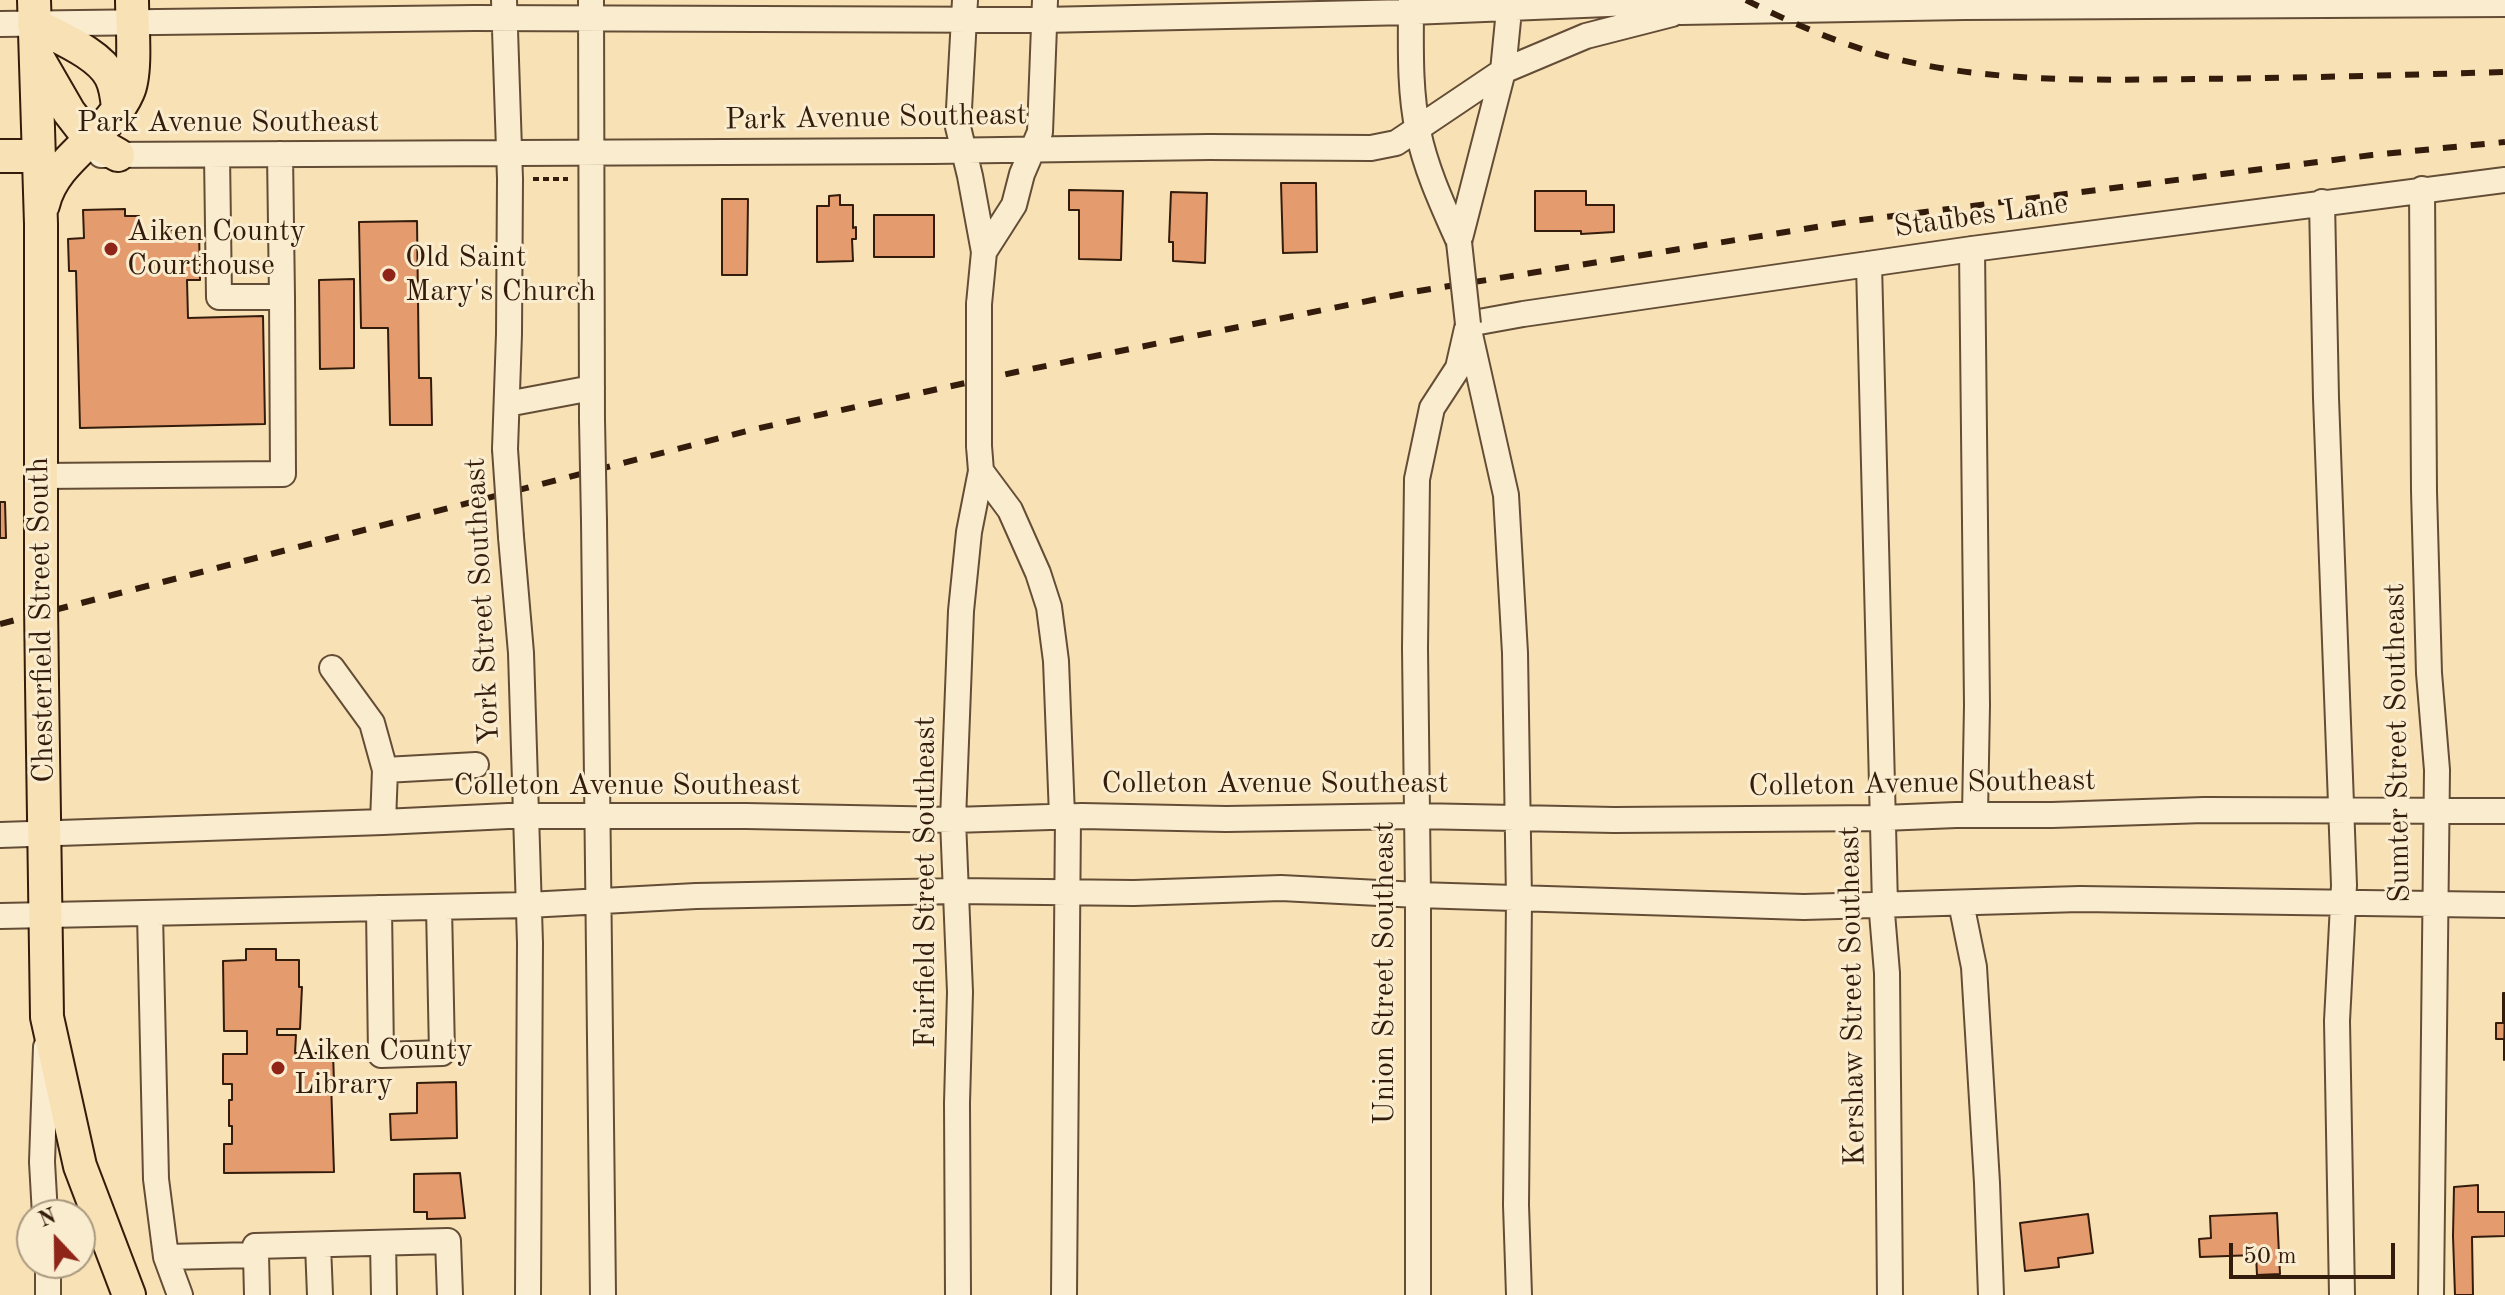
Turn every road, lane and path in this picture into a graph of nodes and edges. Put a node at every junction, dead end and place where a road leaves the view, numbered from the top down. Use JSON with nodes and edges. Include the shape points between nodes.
{"nodes":[{"id":1,"x":1632,"y":2,"type":"edge"},
{"id":2,"x":2317,"y":2,"type":"edge"},
{"id":3,"x":2423,"y":2,"type":"edge"},
{"id":4,"x":1510,"y":4,"type":"edge"},
{"id":5,"x":1876,"y":4,"type":"edge"},
{"id":6,"x":1964,"y":4,"type":"edge"},
{"id":7,"x":2505,"y":4,"type":"edge"},
{"id":8,"x":1411,"y":6,"type":"edge"},
{"id":9,"x":504,"y":9,"type":"edge"},
{"id":10,"x":591,"y":10,"type":"edge"},
{"id":11,"x":964,"y":10,"type":"edge"},
{"id":12,"x":1044,"y":10,"type":"edge"},
{"id":13,"x":132,"y":11,"type":"edge"},
{"id":14,"x":1681,"y":12,"type":"junction"},
{"id":15,"x":0,"y":24,"type":"edge"},
{"id":16,"x":35,"y":26,"type":"edge"},
{"id":17,"x":1503,"y":71,"type":"junction"},
{"id":18,"x":118,"y":108,"type":"junction"},
{"id":19,"x":1418,"y":130,"type":"junction"},
{"id":20,"x":83,"y":147,"type":"junction"},
{"id":21,"x":1034,"y":149,"type":"junction"},
{"id":22,"x":963,"y":151,"type":"junction"},
{"id":23,"x":592,"y":153,"type":"junction"},
{"id":24,"x":280,"y":154,"type":"junction"},
{"id":25,"x":509,"y":154,"type":"junction"},
{"id":26,"x":118,"y":155,"type":"joint"},
{"id":27,"x":217,"y":155,"type":"junction"},
{"id":28,"x":0,"y":156,"type":"edge"},
{"id":29,"x":39,"y":156,"type":"junction"},
{"id":30,"x":522,"y":179,"type":"dead end"},
{"id":31,"x":571,"y":179,"type":"dead end"},
{"id":32,"x":2505,"y":180,"type":"edge"},
{"id":33,"x":2422,"y":189,"type":"junction"},
{"id":34,"x":2322,"y":202,"type":"junction"},
{"id":35,"x":41,"y":224,"type":"junction"},
{"id":36,"x":1459,"y":242,"type":"junction"},
{"id":37,"x":1972,"y":249,"type":"junction"},
{"id":38,"x":984,"y":252,"type":"junction"},
{"id":39,"x":1869,"y":264,"type":"junction"},
{"id":40,"x":282,"y":297,"type":"junction"},
{"id":41,"x":1468,"y":324,"type":"junction"},
{"id":42,"x":592,"y":388,"type":"junction"},
{"id":43,"x":507,"y":404,"type":"junction"},
{"id":44,"x":981,"y":471,"type":"junction"},
{"id":45,"x":40,"y":476,"type":"junction"},
{"id":46,"x":332,"y":668,"type":"dead end"},
{"id":47,"x":476,"y":765,"type":"dead end"},
{"id":48,"x":385,"y":770,"type":"junction"},
{"id":49,"x":2341,"y":810,"type":"junction"},
{"id":50,"x":2505,"y":811,"type":"edge"},
{"id":51,"x":2436,"y":812,"type":"junction"},
{"id":52,"x":1975,"y":815,"type":"junction"},
{"id":53,"x":525,"y":816,"type":"junction"},
{"id":54,"x":599,"y":816,"type":"junction"},
{"id":55,"x":1065,"y":816,"type":"junction"},
{"id":56,"x":1416,"y":816,"type":"junction"},
{"id":57,"x":1517,"y":818,"type":"junction"},
{"id":58,"x":1883,"y":818,"type":"junction"},
{"id":59,"x":953,"y":820,"type":"junction"},
{"id":60,"x":383,"y":822,"type":"junction"},
{"id":61,"x":44,"y":834,"type":"junction"},
{"id":62,"x":0,"y":835,"type":"edge"},
{"id":63,"x":956,"y":891,"type":"junction"},
{"id":64,"x":1068,"y":892,"type":"junction"},
{"id":65,"x":1418,"y":895,"type":"junction"},
{"id":66,"x":1519,"y":899,"type":"junction"},
{"id":67,"x":599,"y":901,"type":"junction"},
{"id":68,"x":1961,"y":903,"type":"junction"},
{"id":69,"x":2343,"y":904,"type":"junction"},
{"id":70,"x":528,"y":905,"type":"junction"},
{"id":71,"x":1885,"y":905,"type":"junction"},
{"id":72,"x":2505,"y":905,"type":"edge"},
{"id":73,"x":2434,"y":906,"type":"junction"},
{"id":74,"x":439,"y":907,"type":"junction"},
{"id":75,"x":379,"y":908,"type":"junction"},
{"id":76,"x":46,"y":914,"type":"junction"},
{"id":77,"x":150,"y":914,"type":"junction"},
{"id":78,"x":0,"y":916,"type":"edge"},
{"id":79,"x":47,"y":1017,"type":"junction"},
{"id":80,"x":44,"y":1199,"type":"edge"},
{"id":81,"x":383,"y":1243,"type":"junction"},
{"id":82,"x":318,"y":1245,"type":"junction"},
{"id":83,"x":256,"y":1255,"type":"junction"},
{"id":84,"x":166,"y":1257,"type":"junction"},
{"id":85,"x":129,"y":1295,"type":"edge"},
{"id":86,"x":180,"y":1295,"type":"edge"},
{"id":87,"x":257,"y":1295,"type":"edge"},
{"id":88,"x":320,"y":1295,"type":"edge"},
{"id":89,"x":384,"y":1295,"type":"edge"},
{"id":90,"x":450,"y":1295,"type":"edge"},
{"id":91,"x":528,"y":1295,"type":"edge"},
{"id":92,"x":603,"y":1295,"type":"edge"},
{"id":93,"x":958,"y":1295,"type":"edge"},
{"id":94,"x":1064,"y":1295,"type":"edge"},
{"id":95,"x":1418,"y":1295,"type":"edge"},
{"id":96,"x":1519,"y":1295,"type":"edge"},
{"id":97,"x":1890,"y":1295,"type":"edge"},
{"id":98,"x":1991,"y":1295,"type":"edge"},
{"id":99,"x":2342,"y":1295,"type":"edge"},
{"id":100,"x":2431,"y":1295,"type":"edge"}],
"edges":[{"from":1,"to":4,"type":"street","name":"Park Avenue Southeast"},
{"from":1,"to":14,"type":"street","name":"Park Avenue Southeast"},
{"from":2,"to":3,"type":"street","name":"Park Avenue Southeast"},
{"from":2,"to":6,"type":"street","name":"Park Avenue Southeast"},
{"from":3,"to":7,"type":"street","name":"Park Avenue Southeast"},
{"from":4,"to":8,"type":"street","name":"Park Avenue Southeast"},
{"from":4,"to":17,"type":"street","name":"Union Street Southeast"},
{"from":5,"to":6,"type":"street","name":"Park Avenue Southeast"},
{"from":5,"to":14,"type":"street","name":"Park Avenue Southeast"},
{"from":8,"to":12,"type":"street","name":"Park Avenue Southeast"},
{"from":8,"to":19,"type":"street","name":"Union Street Southeast"},
{"from":9,"to":10,"type":"street","name":"Park Avenue Southeast"},
{"from":9,"to":13,"type":"street","name":"Park Avenue Southeast"},
{"from":9,"to":25,"type":"street","name":"York Street Southeast"},
{"from":10,"to":11,"type":"street","name":"Park Avenue Southeast"},
{"from":10,"to":23,"type":"street"},
{"from":11,"to":12,"type":"street","name":"Park Avenue Southeast"},
{"from":11,"to":22,"type":"street","name":"Fairfield Street Southeast","via":[[958,127]]},
{"from":12,"to":21,"type":"street","name":"Fairfield Street Southeast","via":[[1040,132]]},
{"from":13,"to":16,"type":"street","name":"Park Avenue Southeast"},
{"from":13,"to":18,"type":"main road","name":"Chesterfield Street South","via":[[132,73]]},
{"from":14,"to":17,"type":"street","name":"Park Avenue Southeast","via":[[1586,36]]},
{"from":15,"to":16,"type":"street","name":"Park Avenue Southeast"},
{"from":16,"to":18,"type":"main road","via":[[101,64],[116,87]]},
{"from":16,"to":20,"type":"main road"},
{"from":16,"to":29,"type":"main road","name":"Chesterfield Street South"},
{"from":17,"to":19,"type":"street","name":"Park Avenue Southeast"},
{"from":17,"to":36,"type":"street","name":"Union Street Southeast"},
{"from":18,"to":20,"type":"main road","name":"Chesterfield Street South"},
{"from":19,"to":21,"type":"street","name":"Park Avenue Southeast","via":[[1396,143],[1371,148]]},
{"from":19,"to":36,"type":"street","name":"Union Street Southeast","via":[[1428,170]]},
{"from":20,"to":26,"type":"main road"},
{"from":20,"to":29,"type":"street","name":"Park Avenue Southeast"},
{"from":20,"to":35,"type":"main road","name":"Chesterfield Street South","via":[[50,183]]},
{"from":21,"to":22,"type":"street","name":"Park Avenue Southeast"},
{"from":21,"to":38,"type":"street","name":"Fairfield Street Southeast","via":[[1014,205]]},
{"from":22,"to":23,"type":"street","name":"Park Avenue Southeast"},
{"from":22,"to":38,"type":"street","name":"Fairfield Street Southeast"},
{"from":23,"to":25,"type":"street","name":"Park Avenue Southeast"},
{"from":23,"to":42,"type":"street"},
{"from":24,"to":25,"type":"street","name":"Park Avenue Southeast"},
{"from":24,"to":27,"type":"street","name":"Park Avenue Southeast"},
{"from":24,"to":40,"type":"street"},
{"from":25,"to":43,"type":"street","name":"York Street Southeast"},
{"from":26,"to":27,"type":"street","name":"Park Avenue Southeast"},
{"from":27,"to":40,"type":"street","via":[[219,297]]},
{"from":28,"to":29,"type":"main road"},
{"from":29,"to":35,"type":"main road","name":"Chesterfield Street South"},
{"from":30,"to":31,"type":"path"},
{"from":32,"to":33,"type":"street","name":"Staubes Lane"},
{"from":33,"to":34,"type":"street","name":"Staubes Lane"},
{"from":33,"to":51,"type":"street","name":"Sumter Street Southeast","via":[[2424,491]]},
{"from":34,"to":37,"type":"street","name":"Staubes Lane"},
{"from":34,"to":49,"type":"street","name":"Sumter Street Southeast"},
{"from":35,"to":45,"type":"main road","name":"Chesterfield Street South"},
{"from":36,"to":41,"type":"street","name":"Union Street Southeast","bridge":true},
{"from":37,"to":39,"type":"street","name":"Staubes Lane"},
{"from":37,"to":52,"type":"street"},
{"from":38,"to":44,"type":"street","name":"Fairfield Street Southeast","bridge":true,"via":[[979,304]]},
{"from":39,"to":41,"type":"street","name":"Staubes Lane"},
{"from":39,"to":58,"type":"street","name":"Kershaw Street Southeast"},
{"from":40,"to":45,"type":"street","via":[[283,474]]},
{"from":41,"to":56,"type":"street","name":"Union Street Southeast","via":[[1458,368],[1432,408],[1417,479]]},
{"from":41,"to":57,"type":"street","name":"Union Street Southeast","via":[[1506,495]]},
{"from":42,"to":43,"type":"street"},
{"from":42,"to":54,"type":"street","bridge":true},
{"from":43,"to":53,"type":"street","name":"York Street Southeast","bridge":true},
{"from":44,"to":55,"type":"street","via":[[1010,510],[1049,607]]},
{"from":44,"to":59,"type":"street","name":"Fairfield Street Southeast","via":[[961,611]]},
{"from":45,"to":61,"type":"main road","name":"Chesterfield Street South","bridge":true},
{"from":46,"to":48,"type":"street","via":[[372,723]]},
{"from":47,"to":48,"type":"street"},
{"from":48,"to":60,"type":"street"},
{"from":49,"to":51,"type":"street","name":"Colleton Avenue Southeast"},
{"from":49,"to":52,"type":"street","name":"Colleton Avenue Southeast"},
{"from":49,"to":69,"type":"street","name":"Sumter Street Southeast"},
{"from":50,"to":51,"type":"street","name":"Colleton Avenue Southeast"},
{"from":51,"to":73,"type":"street","name":"Sumter Street Southeast"},
{"from":52,"to":58,"type":"street","name":"Colleton Avenue Southeast"},
{"from":53,"to":54,"type":"street","name":"Colleton Avenue Southeast"},
{"from":53,"to":60,"type":"street","name":"Colleton Avenue Southeast"},
{"from":53,"to":70,"type":"street","name":"York Street Southeast"},
{"from":54,"to":59,"type":"street","name":"Colleton Avenue Southeast"},
{"from":54,"to":67,"type":"street"},
{"from":55,"to":56,"type":"street","name":"Colleton Avenue Southeast"},
{"from":55,"to":59,"type":"street","name":"Colleton Avenue Southeast"},
{"from":55,"to":64,"type":"street"},
{"from":56,"to":57,"type":"street","name":"Colleton Avenue Southeast"},
{"from":56,"to":65,"type":"street","name":"Union Street Southeast"},
{"from":57,"to":58,"type":"street","name":"Colleton Avenue Southeast"},
{"from":57,"to":66,"type":"street","name":"Union Street Southeast"},
{"from":58,"to":71,"type":"street","name":"Kershaw Street Southeast"},
{"from":59,"to":63,"type":"street","name":"Fairfield Street Southeast"},
{"from":60,"to":61,"type":"street","name":"Colleton Avenue Southeast"},
{"from":61,"to":62,"type":"street","name":"Colleton Avenue Southeast"},
{"from":61,"to":76,"type":"main road","name":"Chesterfield Street South"},
{"from":63,"to":64,"type":"street"},
{"from":63,"to":67,"type":"street"},
{"from":63,"to":93,"type":"street","name":"Fairfield Street Southeast"},
{"from":64,"to":65,"type":"street","via":[[1281,888]]},
{"from":64,"to":94,"type":"street"},
{"from":65,"to":66,"type":"street"},
{"from":65,"to":95,"type":"street","name":"Union Street Southeast"},
{"from":66,"to":71,"type":"street"},
{"from":66,"to":96,"type":"street","name":"Union Street Southeast"},
{"from":67,"to":70,"type":"street"},
{"from":67,"to":92,"type":"street"},
{"from":68,"to":69,"type":"street","via":[[2095,899]]},
{"from":68,"to":71,"type":"street"},
{"from":68,"to":98,"type":"street","via":[[1974,967]]},
{"from":69,"to":73,"type":"street"},
{"from":69,"to":99,"type":"street","name":"Sumter Street Southeast","via":[[2337,1021]]},
{"from":70,"to":74,"type":"street"},
{"from":70,"to":91,"type":"street","name":"York Street Southeast"},
{"from":71,"to":97,"type":"street","name":"Kershaw Street Southeast"},
{"from":72,"to":73,"type":"street"},
{"from":73,"to":100,"type":"street","name":"Sumter Street Southeast"},
{"from":74,"to":75,"type":"street"},
{"from":74,"to":75,"type":"street","via":[[442,1053],[381,1055]]},
{"from":75,"to":77,"type":"street"},
{"from":76,"to":77,"type":"street"},
{"from":76,"to":78,"type":"street"},
{"from":76,"to":79,"type":"main road","name":"Chesterfield Street South"},
{"from":77,"to":84,"type":"street","via":[[156,1179]]},
{"from":79,"to":80,"type":"street"},
{"from":79,"to":85,"type":"main road","name":"Chesterfield Street South","via":[[80,1166]]},
{"from":81,"to":82,"type":"street"},
{"from":81,"to":89,"type":"street"},
{"from":81,"to":90,"type":"street","via":[[448,1241]]},
{"from":82,"to":83,"type":"street","via":[[255,1246]]},
{"from":82,"to":88,"type":"street"},
{"from":83,"to":84,"type":"street"},
{"from":83,"to":87,"type":"street"},
{"from":84,"to":86,"type":"street"}]}
